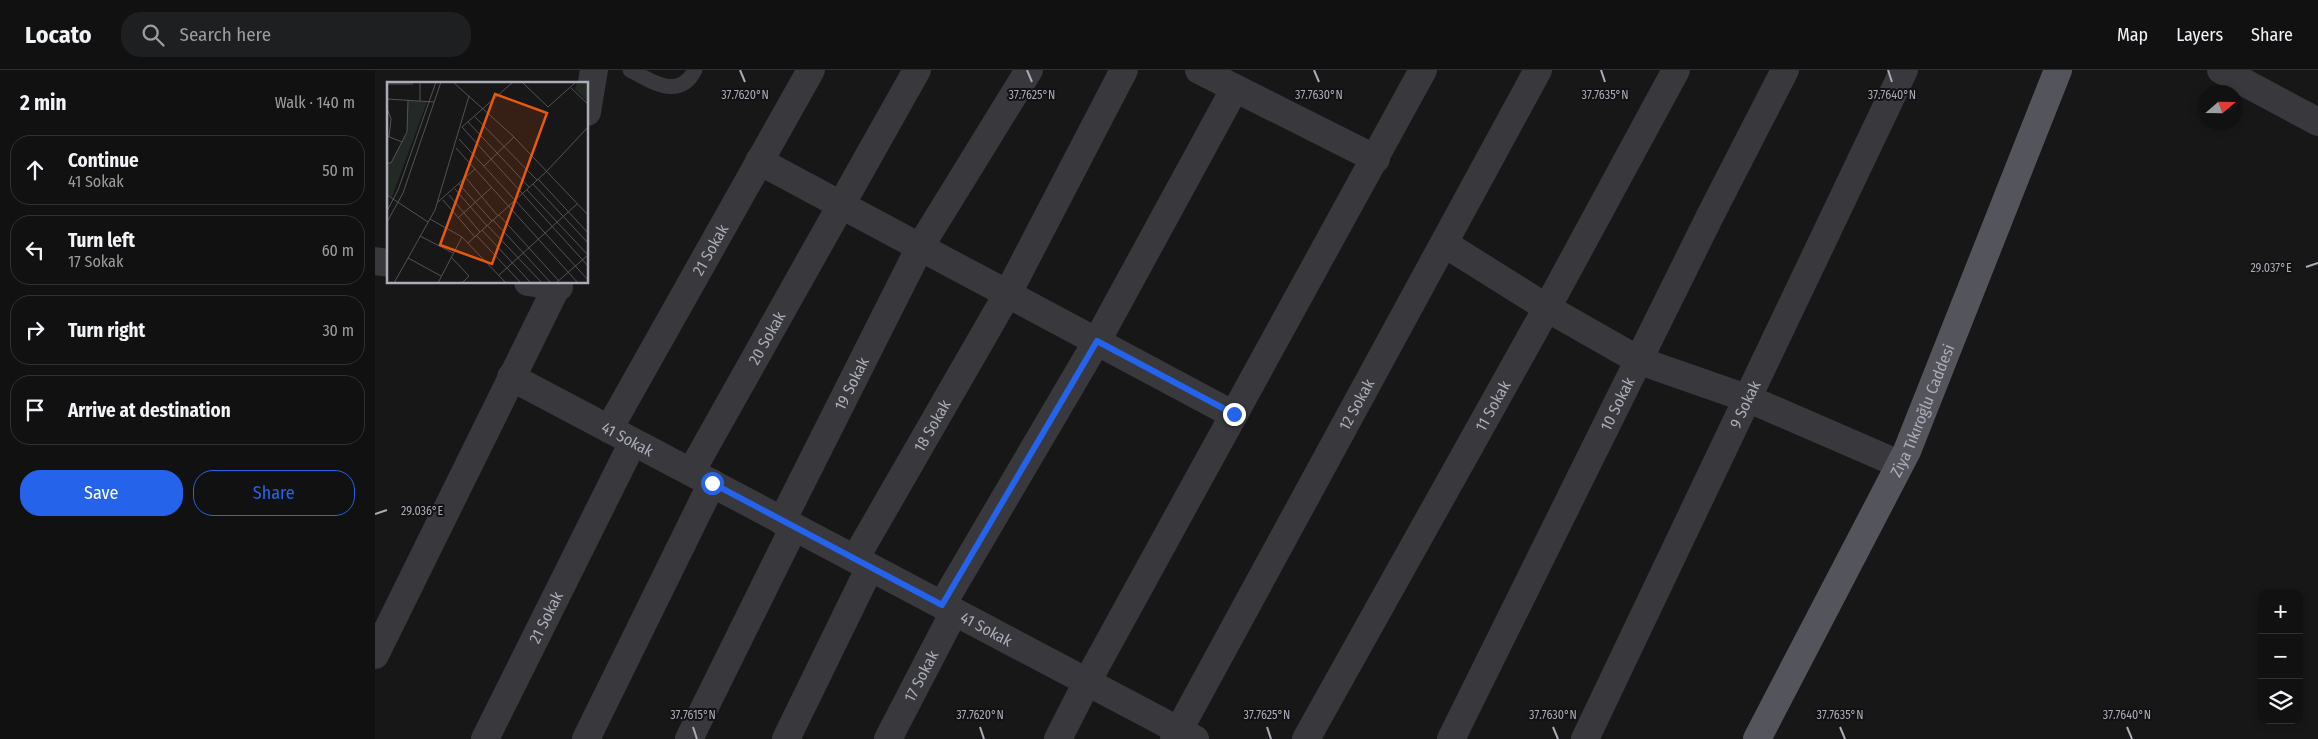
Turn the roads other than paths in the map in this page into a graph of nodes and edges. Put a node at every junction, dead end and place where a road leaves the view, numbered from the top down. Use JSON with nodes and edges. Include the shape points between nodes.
{"nodes":[{"id":1,"x":594,"y":70,"type":"edge"},
{"id":2,"x":630,"y":70,"type":"edge"},
{"id":3,"x":695,"y":70,"type":"edge"},
{"id":4,"x":811,"y":70,"type":"edge"},
{"id":5,"x":917,"y":70,"type":"edge"},
{"id":6,"x":1029,"y":70,"type":"edge"},
{"id":7,"x":1124,"y":70,"type":"edge"},
{"id":8,"x":1199,"y":70,"type":"edge"},
{"id":9,"x":1423,"y":70,"type":"edge"},
{"id":10,"x":1538,"y":70,"type":"edge"},
{"id":11,"x":1676,"y":70,"type":"edge"},
{"id":12,"x":1785,"y":70,"type":"edge"},
{"id":13,"x":1904,"y":70,"type":"edge"},
{"id":14,"x":2058,"y":70,"type":"edge"},
{"id":15,"x":2221,"y":70,"type":"edge"},
{"id":16,"x":1235,"y":88,"type":"junction"},
{"id":17,"x":589,"y":100,"type":"edge"},
{"id":18,"x":2318,"y":122,"type":"edge"},
{"id":19,"x":1376,"y":159,"type":"junction"},
{"id":20,"x":759,"y":161,"type":"junction"},
{"id":21,"x":840,"y":204,"type":"junction"},
{"id":22,"x":1445,"y":244,"type":"junction"},
{"id":23,"x":920,"y":247,"type":"junction"},
{"id":24,"x":559,"y":285,"type":"edge"},
{"id":25,"x":1008,"y":293,"type":"junction"},
{"id":26,"x":1547,"y":308,"type":"junction"},
{"id":27,"x":1097,"y":341,"type":"junction"},
{"id":28,"x":1640,"y":361,"type":"junction"},
{"id":29,"x":511,"y":377,"type":"junction"},
{"id":30,"x":1749,"y":398,"type":"junction"},
{"id":31,"x":1234,"y":414,"type":"junction"},
{"id":32,"x":609,"y":429,"type":"junction"},
{"id":33,"x":633,"y":442,"type":"junction"},
{"id":34,"x":1899,"y":464,"type":"junction"},
{"id":35,"x":701,"y":478,"type":"junction"},
{"id":36,"x":788,"y":524,"type":"junction"},
{"id":37,"x":863,"y":563,"type":"junction"},
{"id":38,"x":948,"y":608,"type":"junction"},
{"id":39,"x":375,"y":655,"type":"edge"},
{"id":40,"x":1087,"y":682,"type":"junction"},
{"id":41,"x":1183,"y":736,"type":"edge"},
{"id":42,"x":485,"y":739,"type":"edge"},
{"id":43,"x":586,"y":739,"type":"edge"},
{"id":44,"x":689,"y":739,"type":"edge"},
{"id":45,"x":786,"y":739,"type":"edge"},
{"id":46,"x":888,"y":739,"type":"edge"},
{"id":47,"x":1058,"y":739,"type":"edge"},
{"id":48,"x":1305,"y":739,"type":"edge"},
{"id":49,"x":1451,"y":739,"type":"edge"},
{"id":50,"x":1585,"y":739,"type":"edge"},
{"id":51,"x":1757,"y":739,"type":"edge"}],
"edges":[{"from":1,"to":17,"type":"street"},
{"from":2,"to":3,"type":"lane","via":[[663,87],[678,85]]},
{"from":4,"to":20,"type":"street","name":"21 Sokak"},
{"from":5,"to":21,"type":"street","name":"20 Sokak"},
{"from":6,"to":23,"type":"street","name":"19 Sokak"},
{"from":7,"to":25,"type":"street","name":"18 Sokak"},
{"from":8,"to":16,"type":"street"},
{"from":9,"to":19,"type":"street"},
{"from":10,"to":22,"type":"street","name":"12 Sokak"},
{"from":11,"to":26,"type":"street","name":"11 Sokak"},
{"from":12,"to":28,"type":"street","name":"10 Sokak"},
{"from":13,"to":30,"type":"street","name":"9 Sokak"},
{"from":14,"to":34,"type":"main road","name":"Ziya Tıkıroğlu Caddesi","via":[[1918,426]]},
{"from":15,"to":18,"type":"street"},
{"from":16,"to":19,"type":"street"},
{"from":16,"to":27,"type":"street","name":"17 Sokak"},
{"from":19,"to":31,"type":"street"},
{"from":20,"to":21,"type":"street"},
{"from":20,"to":32,"type":"street","name":"21 Sokak"},
{"from":21,"to":23,"type":"street"},
{"from":21,"to":35,"type":"street","name":"20 Sokak"},
{"from":22,"to":26,"type":"street"},
{"from":22,"to":41,"type":"street","name":"12 Sokak"},
{"from":23,"to":25,"type":"street"},
{"from":23,"to":36,"type":"street","name":"19 Sokak"},
{"from":24,"to":29,"type":"street"},
{"from":25,"to":27,"type":"street"},
{"from":25,"to":37,"type":"street","name":"18 Sokak"},
{"from":26,"to":28,"type":"street"},
{"from":26,"to":48,"type":"street","name":"11 Sokak"},
{"from":27,"to":31,"type":"street"},
{"from":27,"to":38,"type":"street","name":"17 Sokak"},
{"from":28,"to":30,"type":"street"},
{"from":28,"to":49,"type":"street","name":"10 Sokak"},
{"from":29,"to":32,"type":"street","name":"41 Sokak"},
{"from":29,"to":39,"type":"street"},
{"from":30,"to":34,"type":"street"},
{"from":30,"to":50,"type":"street","name":"9 Sokak"},
{"from":31,"to":40,"type":"street"},
{"from":32,"to":33,"type":"street","name":"41 Sokak"},
{"from":33,"to":35,"type":"street","name":"41 Sokak"},
{"from":33,"to":42,"type":"street","name":"21 Sokak"},
{"from":34,"to":51,"type":"main road","name":"Ziya Tıkıroğlu Caddesi"},
{"from":35,"to":36,"type":"street","name":"41 Sokak"},
{"from":35,"to":43,"type":"street","name":"20 Sokak"},
{"from":36,"to":37,"type":"street","name":"41 Sokak"},
{"from":36,"to":44,"type":"street","name":"19 Sokak"},
{"from":37,"to":38,"type":"street","name":"41 Sokak"},
{"from":37,"to":45,"type":"street","name":"18 Sokak"},
{"from":38,"to":40,"type":"street","name":"41 Sokak"},
{"from":38,"to":46,"type":"street","name":"17 Sokak"},
{"from":40,"to":41,"type":"street","name":"41 Sokak"},
{"from":40,"to":47,"type":"street"}]}
